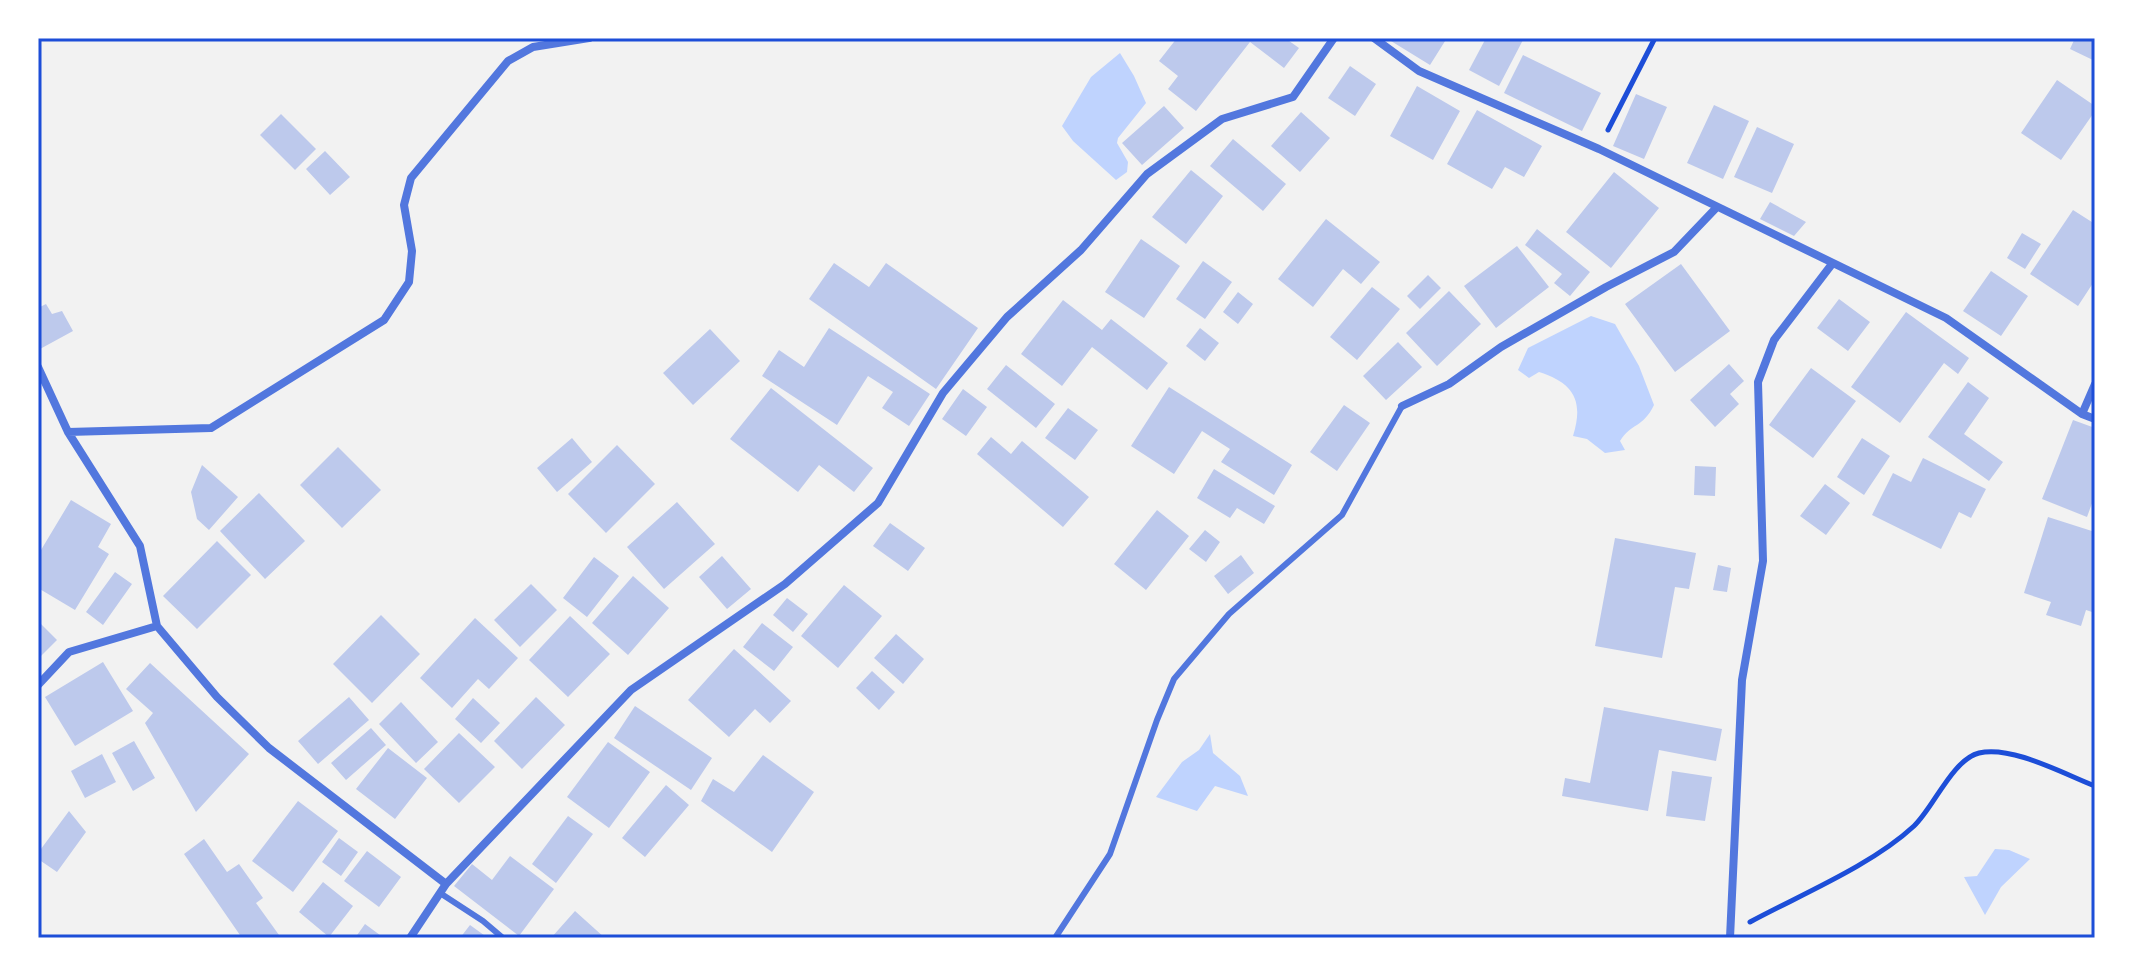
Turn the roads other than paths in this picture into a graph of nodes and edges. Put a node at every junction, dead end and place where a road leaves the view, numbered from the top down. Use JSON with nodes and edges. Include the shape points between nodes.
{"nodes":[{"id":1,"x":589,"y":38,"type":"edge"},
{"id":2,"x":1334,"y":38,"type":"edge"},
{"id":3,"x":1374,"y":38,"type":"edge"},
{"id":4,"x":1717,"y":207,"type":"junction"},
{"id":5,"x":1832,"y":264,"type":"junction"},
{"id":6,"x":38,"y":367,"type":"edge"},
{"id":7,"x":2095,"y":384,"type":"edge"},
{"id":8,"x":1402,"y":406,"type":"joint"},
{"id":9,"x":2082,"y":414,"type":"junction"},
{"id":10,"x":2095,"y":419,"type":"edge"},
{"id":11,"x":68,"y":432,"type":"junction"},
{"id":12,"x":157,"y":626,"type":"junction"},
{"id":13,"x":38,"y":685,"type":"edge"},
{"id":14,"x":443,"y":889,"type":"junction"},
{"id":15,"x":1731,"y":935,"type":"edge"},
{"id":16,"x":410,"y":938,"type":"edge"},
{"id":17,"x":503,"y":938,"type":"edge"},
{"id":18,"x":1055,"y":938,"type":"edge"}],
"edges":[{"from":1,"to":11,"type":"street","via":[[533,47],[508,61],[411,178],[404,205],[412,251],[409,282],[384,320],[211,428]]},
{"from":2,"to":14,"type":"street","via":[[1293,97],[1222,119],[1147,174],[1081,250],[1007,317],[943,393],[878,503],[785,584],[631,690]]},
{"from":3,"to":4,"type":"street","via":[[1419,71]]},
{"from":4,"to":5,"type":"street"},
{"from":4,"to":8,"type":"street","via":[[1674,252],[1501,347],[1449,384]]},
{"from":5,"to":9,"type":"street","via":[[1946,318]]},
{"from":5,"to":15,"type":"street","via":[[1774,340],[1758,382],[1763,561],[1742,680]]},
{"from":6,"to":11,"type":"street"},
{"from":7,"to":9,"type":"street"},
{"from":8,"to":18,"type":"lane","via":[[1342,515],[1229,614],[1174,679],[1110,854]]},
{"from":9,"to":10,"type":"street"},
{"from":11,"to":12,"type":"street","via":[[140,546]]},
{"from":12,"to":13,"type":"street","via":[[69,652]]},
{"from":12,"to":14,"type":"street","via":[[269,748]]},
{"from":14,"to":16,"type":"street"},
{"from":14,"to":17,"type":"lane"}]}
